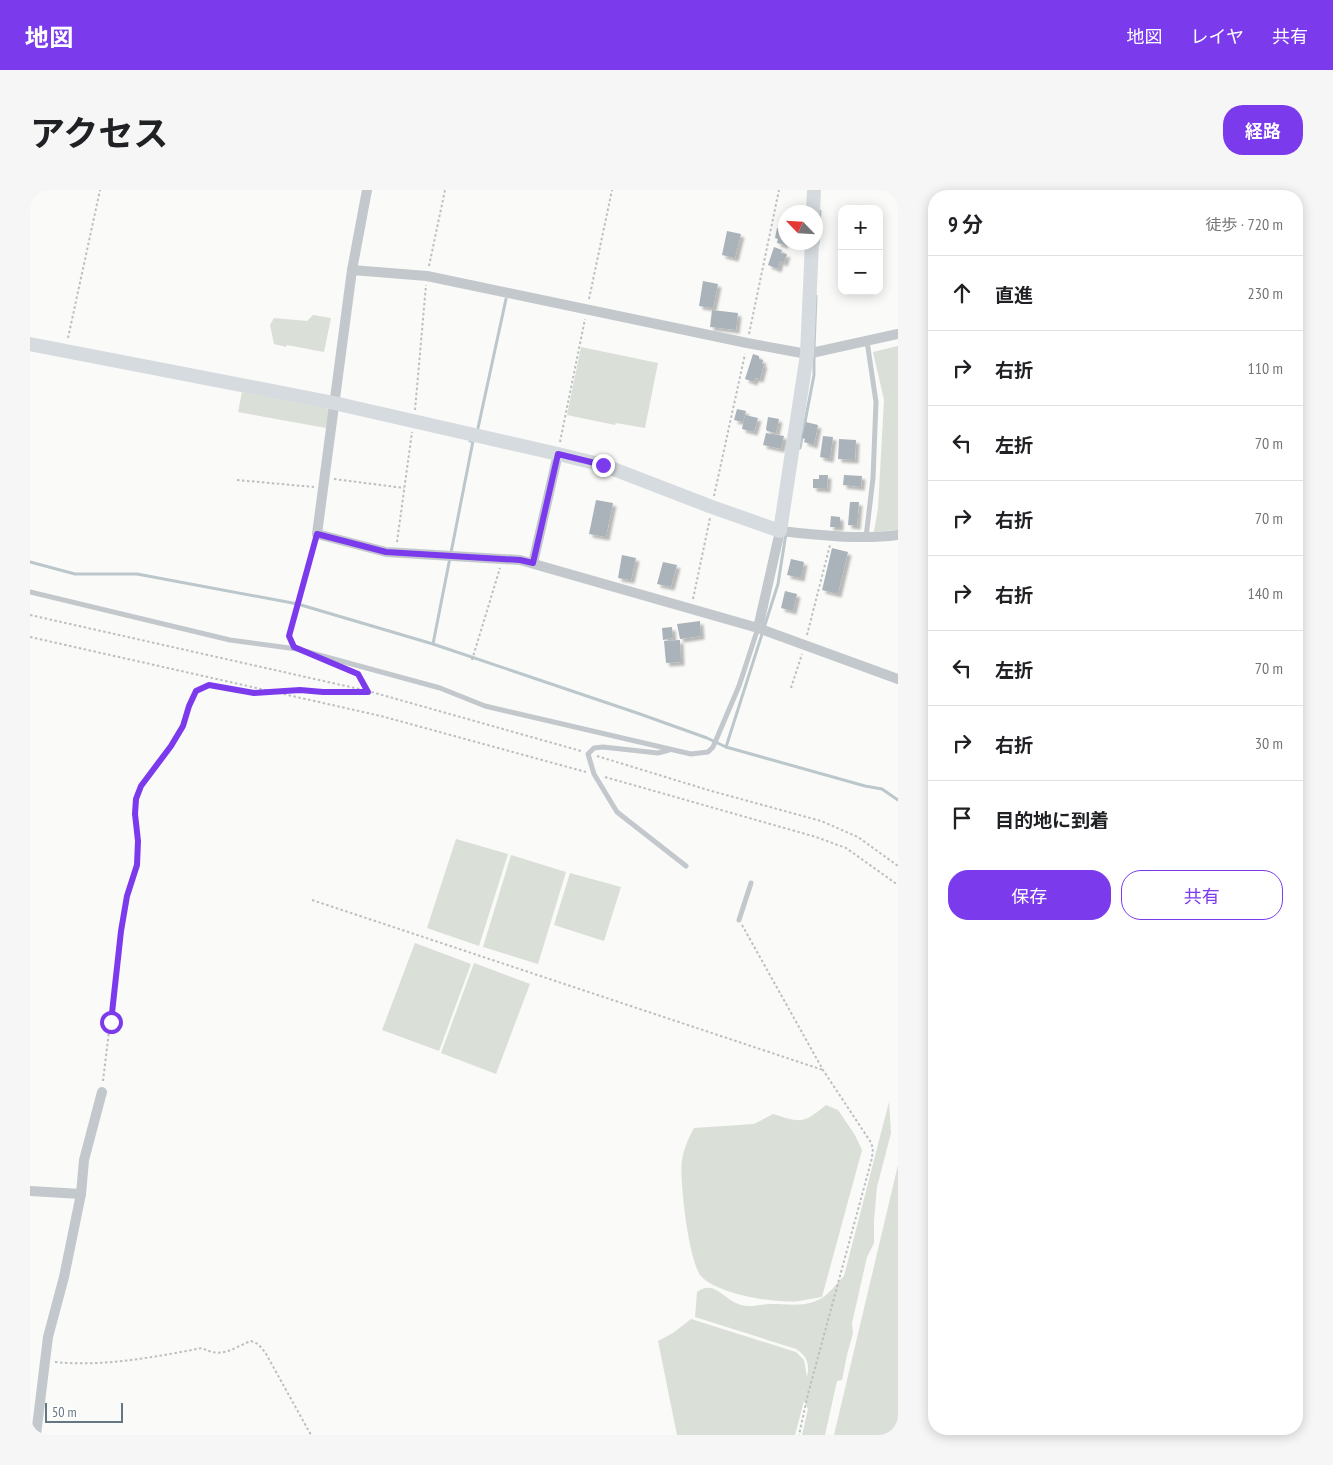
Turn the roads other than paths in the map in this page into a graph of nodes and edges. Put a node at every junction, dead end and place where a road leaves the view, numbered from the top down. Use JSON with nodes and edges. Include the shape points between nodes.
{"nodes":[{"id":1,"x":367,"y":190,"type":"edge"},
{"id":2,"x":814,"y":190,"type":"edge"},
{"id":3,"x":813,"y":205,"type":"edge"},
{"id":4,"x":812,"y":250,"type":"edge"},
{"id":5,"x":352,"y":270,"type":"junction"},
{"id":6,"x":898,"y":334,"type":"edge"},
{"id":7,"x":867,"y":341,"type":"junction"},
{"id":8,"x":30,"y":344,"type":"edge"},
{"id":9,"x":806,"y":354,"type":"junction"},
{"id":10,"x":334,"y":403,"type":"junction"},
{"id":11,"x":558,"y":454,"type":"junction"},
{"id":12,"x":780,"y":531,"type":"junction"},
{"id":13,"x":898,"y":535,"type":"edge"},
{"id":14,"x":866,"y":537,"type":"junction"},
{"id":15,"x":533,"y":563,"type":"junction"},
{"id":16,"x":30,"y":592,"type":"edge"},
{"id":17,"x":758,"y":628,"type":"junction"},
{"id":18,"x":898,"y":679,"type":"edge"},
{"id":19,"x":670,"y":750,"type":"junction"},
{"id":20,"x":686,"y":866,"type":"dead end"},
{"id":21,"x":751,"y":883,"type":"dead end"},
{"id":22,"x":739,"y":920,"type":"road end"},
{"id":23,"x":102,"y":1092,"type":"road end"},
{"id":24,"x":30,"y":1191,"type":"edge"},
{"id":25,"x":81,"y":1194,"type":"junction"},
{"id":26,"x":36,"y":1435,"type":"edge"}],
"edges":[{"from":1,"to":5,"type":"street"},
{"from":2,"to":3,"type":"street"},
{"from":4,"to":9,"type":"street"},
{"from":5,"to":9,"type":"street","via":[[427,276]]},
{"from":5,"to":10,"type":"street"},
{"from":6,"to":7,"type":"street"},
{"from":7,"to":9,"type":"street"},
{"from":7,"to":14,"type":"lane","via":[[876,402],[873,478]]},
{"from":8,"to":10,"type":"street"},
{"from":9,"to":12,"type":"street"},
{"from":10,"to":11,"type":"street"},
{"from":10,"to":15,"type":"street","via":[[317,534],[386,552]]},
{"from":11,"to":12,"type":"street","via":[[603,465]]},
{"from":11,"to":15,"type":"street"},
{"from":12,"to":14,"type":"street"},
{"from":12,"to":17,"type":"street"},
{"from":13,"to":14,"type":"street"},
{"from":15,"to":17,"type":"street"},
{"from":16,"to":19,"type":"lane","via":[[230,640],[297,649],[440,688],[486,706]]},
{"from":17,"to":18,"type":"street"},
{"from":17,"to":19,"type":"lane","via":[[714,746],[699,754]]},
{"from":19,"to":20,"type":"lane","via":[[658,753],[603,747],[594,748],[588,754],[594,774],[617,812]]},
{"from":21,"to":22,"type":"lane"},
{"from":23,"to":25,"type":"street","via":[[84,1160]]},
{"from":24,"to":25,"type":"street"},
{"from":25,"to":26,"type":"street","via":[[48,1337]]}]}
